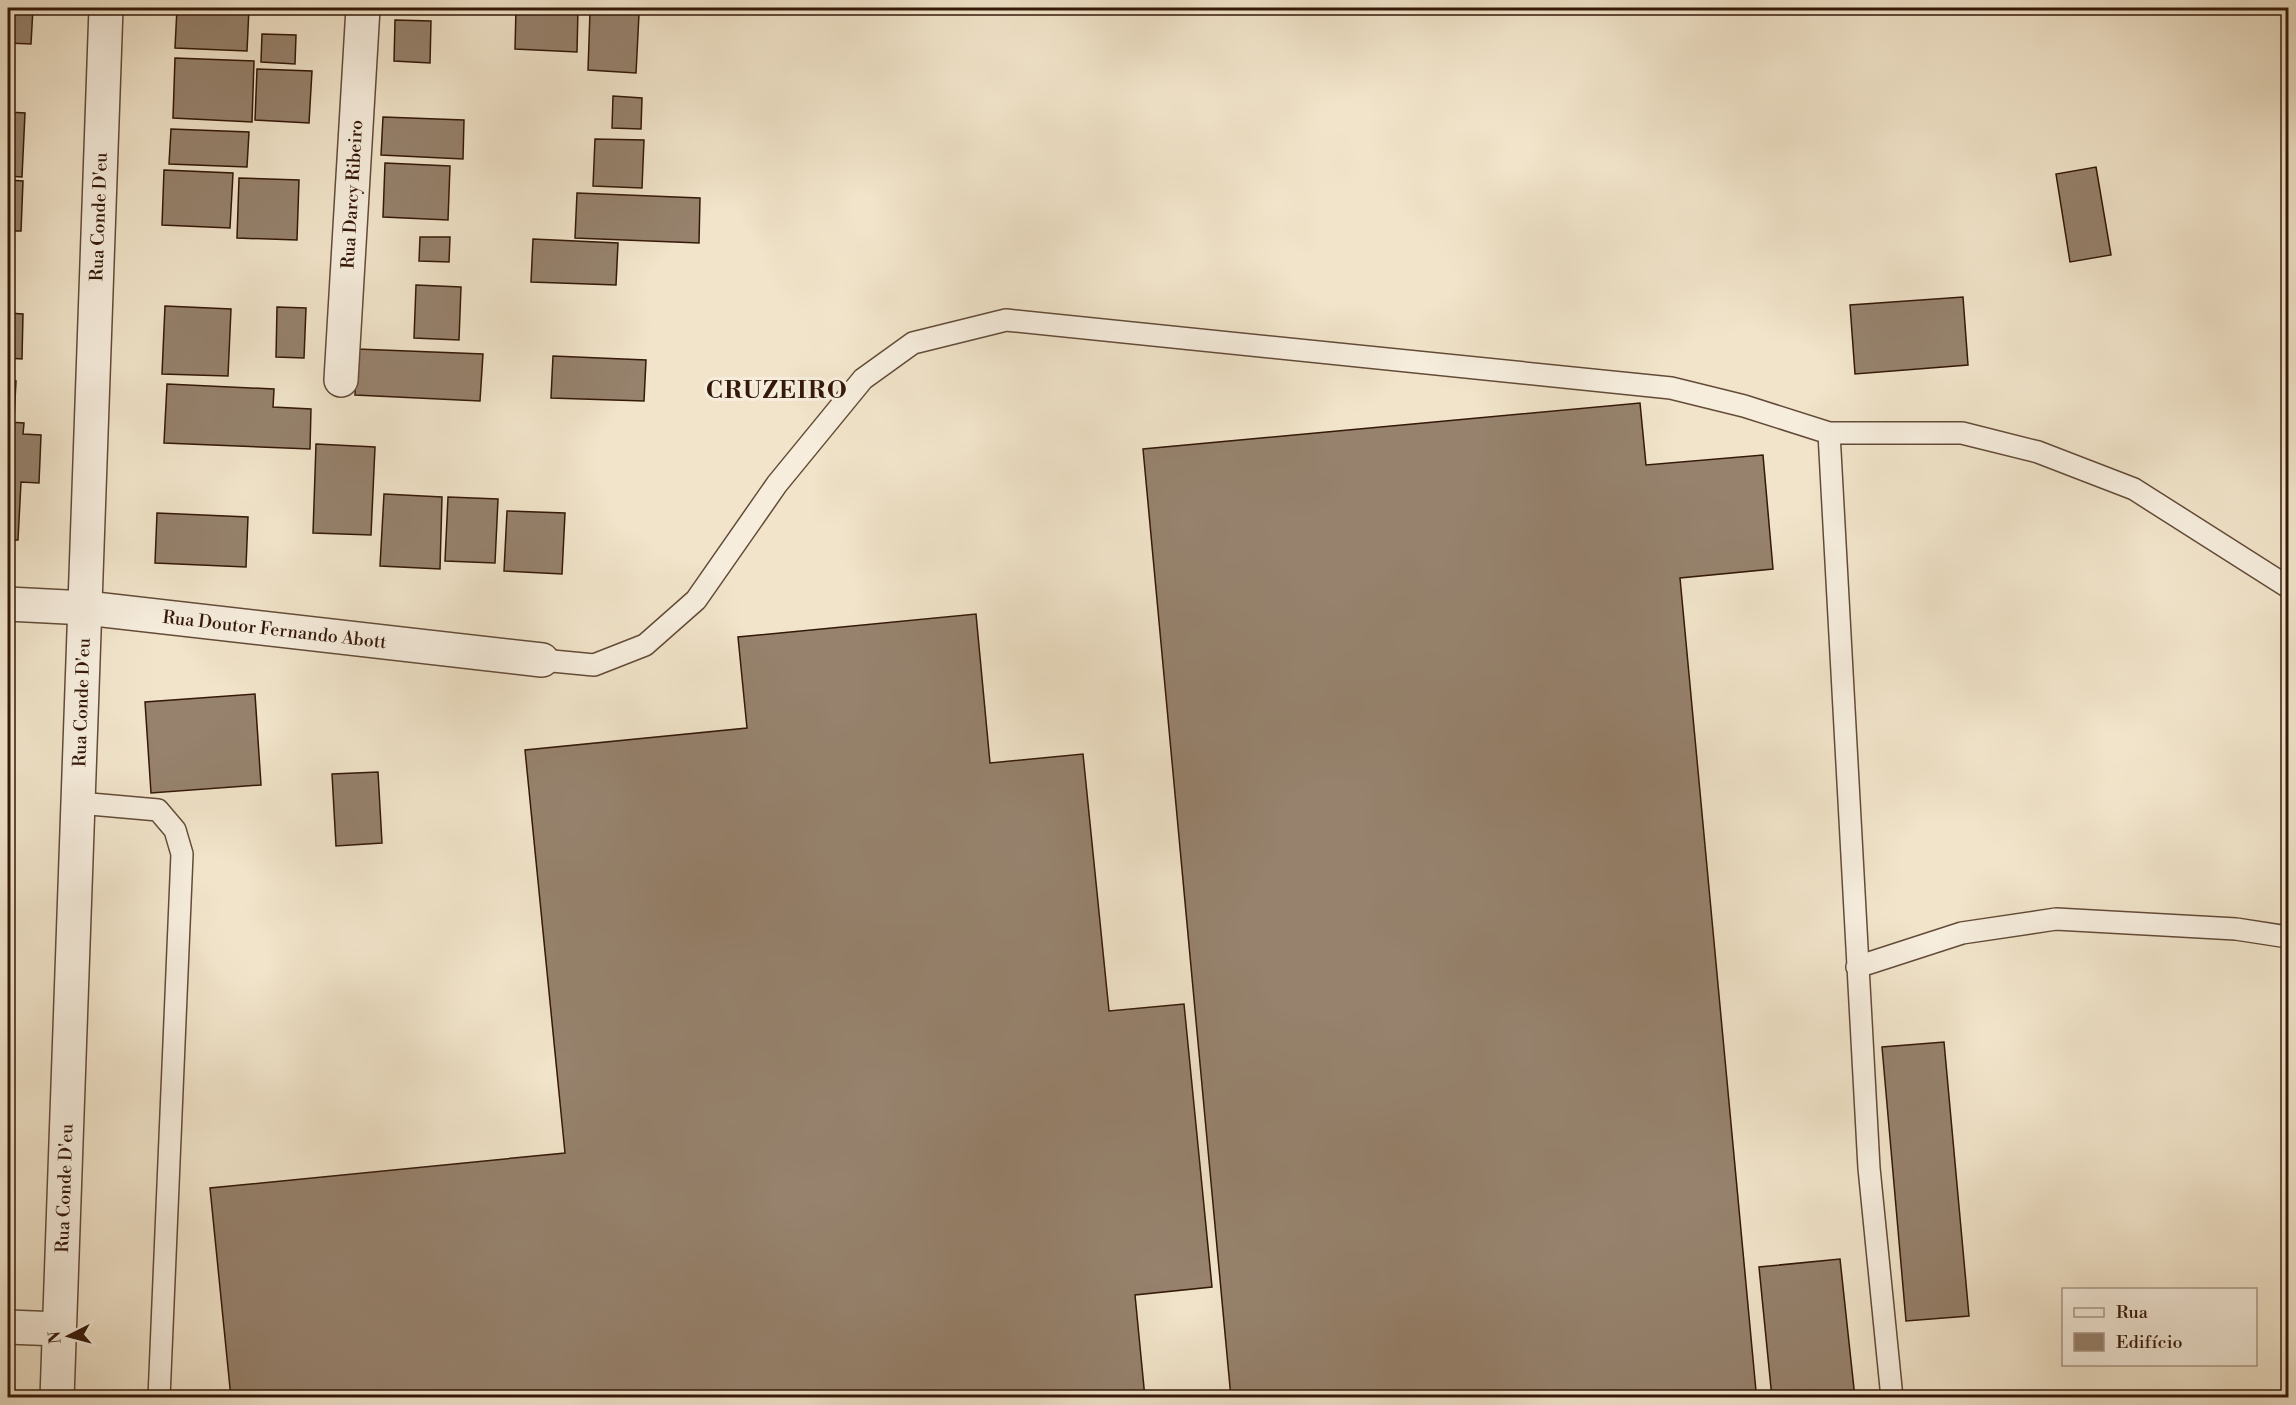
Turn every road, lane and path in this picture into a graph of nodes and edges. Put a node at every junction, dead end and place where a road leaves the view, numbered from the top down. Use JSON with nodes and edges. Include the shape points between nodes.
{"nodes":[{"id":1,"x":106,"y":8,"type":"edge"},
{"id":2,"x":363,"y":8,"type":"edge"},
{"id":3,"x":341,"y":380,"type":"dead end"},
{"id":4,"x":1830,"y":433,"type":"junction"},
{"id":5,"x":2289,"y":587,"type":"edge"},
{"id":6,"x":8,"y":604,"type":"edge"},
{"id":7,"x":86,"y":608,"type":"junction"},
{"id":8,"x":542,"y":660,"type":"joint"},
{"id":9,"x":79,"y":803,"type":"junction"},
{"id":10,"x":2289,"y":937,"type":"edge"},
{"id":11,"x":1857,"y":967,"type":"junction"},
{"id":12,"x":8,"y":1327,"type":"edge"},
{"id":13,"x":59,"y":1329,"type":"junction"},
{"id":14,"x":57,"y":1398,"type":"edge"},
{"id":15,"x":159,"y":1398,"type":"edge"},
{"id":16,"x":1892,"y":1398,"type":"edge"}],
"edges":[{"from":1,"to":7,"type":"street","name":"Rua Conde D'eu"},
{"from":2,"to":3,"type":"street","name":"Rua Darcy Ribeiro"},
{"from":4,"to":5,"type":"lane","via":[[1962,433],[2038,452],[2134,489]]},
{"from":4,"to":8,"type":"lane","via":[[1671,388],[1006,320],[913,343],[862,379],[777,484],[696,600],[645,645],[594,665]]},
{"from":4,"to":11,"type":"lane"},
{"from":6,"to":7,"type":"street","name":"Rua Doutor Fernando Abott"},
{"from":7,"to":8,"type":"street","name":"Rua Doutor Fernando Abott"},
{"from":7,"to":9,"type":"street","name":"Rua Conde D'eu"},
{"from":9,"to":13,"type":"street","name":"Rua Conde D'eu"},
{"from":9,"to":15,"type":"lane","via":[[158,810],[175,830],[182,854]]},
{"from":10,"to":11,"type":"lane","via":[[2236,929],[2056,919],[1962,933]]},
{"from":11,"to":16,"type":"lane","via":[[1869,1167]]},
{"from":12,"to":13,"type":"street"},
{"from":13,"to":14,"type":"street","name":"Rua Conde D'eu"}]}
